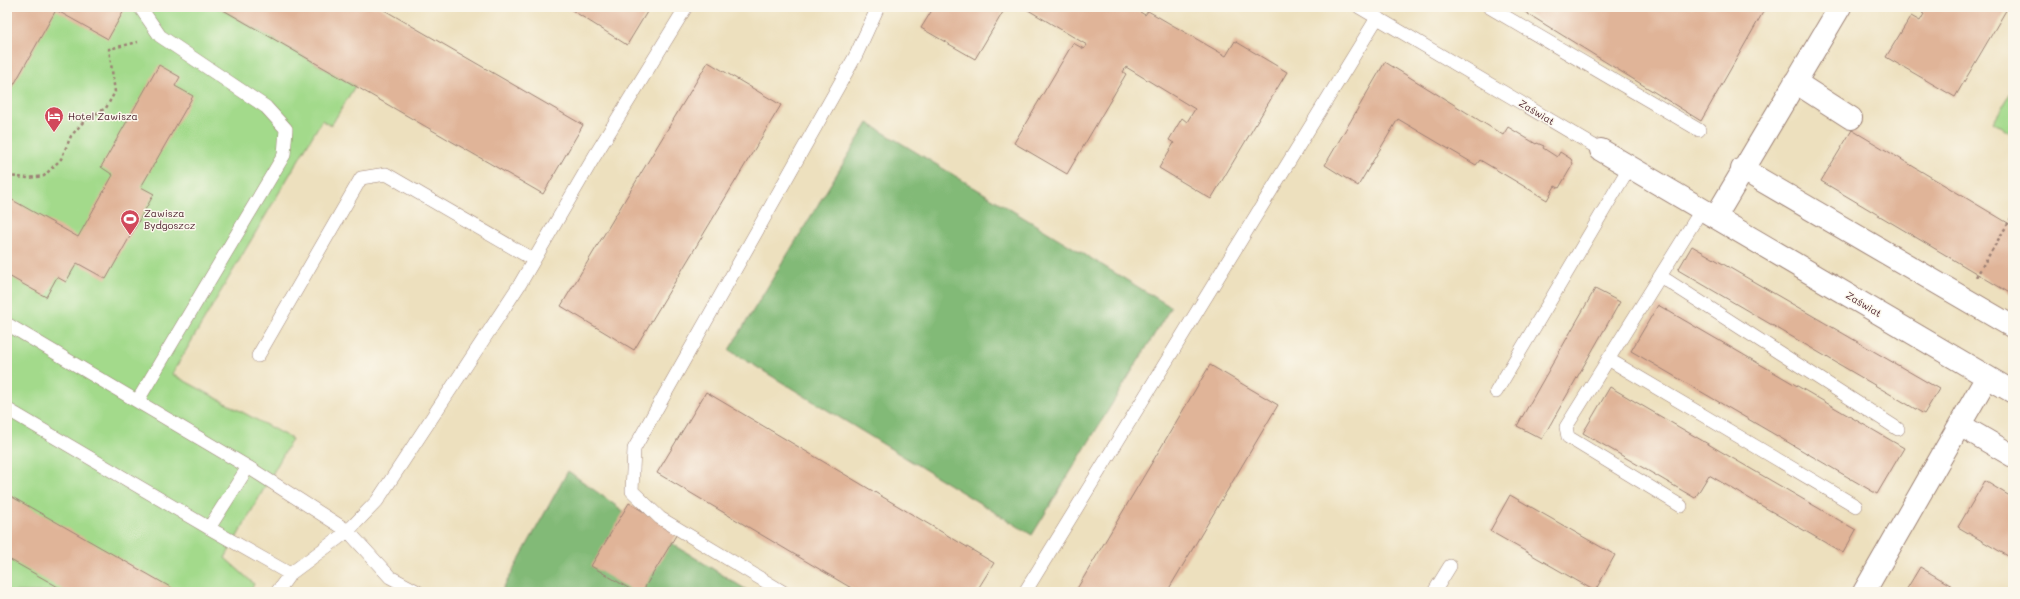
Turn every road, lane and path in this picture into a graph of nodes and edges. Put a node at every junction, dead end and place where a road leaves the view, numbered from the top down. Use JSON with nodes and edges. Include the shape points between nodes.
{"nodes":[{"id":1,"x":140,"y":7,"type":"edge"},
{"id":2,"x":686,"y":7,"type":"edge"},
{"id":3,"x":878,"y":7,"type":"edge"},
{"id":4,"x":1359,"y":7,"type":"edge"},
{"id":5,"x":1489,"y":7,"type":"edge"},
{"id":6,"x":1840,"y":7,"type":"edge"},
{"id":7,"x":1377,"y":18,"type":"junction"},
{"id":8,"x":160,"y":36,"type":"junction"},
{"id":9,"x":1795,"y":82,"type":"junction"},
{"id":10,"x":1851,"y":118,"type":"dead end"},
{"id":11,"x":1698,"y":130,"type":"dead end"},
{"id":12,"x":1601,"y":150,"type":"joint"},
{"id":13,"x":1630,"y":166,"type":"junction"},
{"id":14,"x":1742,"y":169,"type":"junction"},
{"id":15,"x":7,"y":176,"type":"edge"},
{"id":16,"x":1709,"y":212,"type":"junction"},
{"id":17,"x":2013,"y":215,"type":"edge"},
{"id":18,"x":534,"y":260,"type":"junction"},
{"id":19,"x":1660,"y":276,"type":"junction"},
{"id":20,"x":1975,"y":279,"type":"dead end"},
{"id":21,"x":7,"y":324,"type":"edge"},
{"id":22,"x":2013,"y":327,"type":"edge"},
{"id":23,"x":258,"y":356,"type":"dead end"},
{"id":24,"x":1608,"y":359,"type":"junction"},
{"id":25,"x":1987,"y":377,"type":"junction"},
{"id":26,"x":1496,"y":392,"type":"dead end"},
{"id":27,"x":2013,"y":392,"type":"edge"},
{"id":28,"x":138,"y":400,"type":"junction"},
{"id":29,"x":7,"y":409,"type":"edge"},
{"id":30,"x":1960,"y":425,"type":"junction"},
{"id":31,"x":1898,"y":429,"type":"dead end"},
{"id":32,"x":2013,"y":456,"type":"edge"},
{"id":33,"x":248,"y":467,"type":"junction"},
{"id":34,"x":1681,"y":506,"type":"dead end"},
{"id":35,"x":1856,"y":506,"type":"dead end"},
{"id":36,"x":209,"y":528,"type":"junction"},
{"id":37,"x":348,"y":531,"type":"junction"},
{"id":38,"x":1450,"y":566,"type":"dead end"},
{"id":39,"x":290,"y":574,"type":"junction"},
{"id":40,"x":277,"y":592,"type":"edge"},
{"id":41,"x":418,"y":592,"type":"edge"},
{"id":42,"x":783,"y":592,"type":"edge"},
{"id":43,"x":1025,"y":592,"type":"edge"},
{"id":44,"x":1434,"y":592,"type":"edge"},
{"id":45,"x":1864,"y":592,"type":"edge"}],
"edges":[{"from":1,"to":8,"type":"lane"},
{"from":2,"to":18,"type":"lane"},
{"from":3,"to":42,"type":"lane","via":[[856,56],[634,449],[632,491],[660,518]]},
{"from":4,"to":7,"type":"lane","name":"Zaświat"},
{"from":5,"to":11,"type":"lane"},
{"from":6,"to":9,"type":"street"},
{"from":7,"to":12,"type":"lane","name":"Zaświat"},
{"from":7,"to":43,"type":"lane"},
{"from":8,"to":15,"type":"path","via":[[109,49],[115,92],[106,108],[85,120],[71,136],[61,159],[44,176]]},
{"from":8,"to":28,"type":"lane","via":[[266,107],[286,129],[284,155]]},
{"from":9,"to":10,"type":"street"},
{"from":9,"to":14,"type":"street"},
{"from":12,"to":13,"type":"street","name":"Zaświat"},
{"from":13,"to":16,"type":"street","name":"Zaświat"},
{"from":13,"to":26,"type":"lane"},
{"from":14,"to":16,"type":"street"},
{"from":14,"to":22,"type":"street"},
{"from":16,"to":19,"type":"lane"},
{"from":16,"to":25,"type":"street","name":"Zaświat"},
{"from":17,"to":20,"type":"path"},
{"from":18,"to":23,"type":"lane","via":[[386,174],[361,178]]},
{"from":18,"to":37,"type":"lane","via":[[377,501]]},
{"from":19,"to":24,"type":"lane"},
{"from":19,"to":31,"type":"lane"},
{"from":21,"to":28,"type":"lane"},
{"from":24,"to":34,"type":"lane","via":[[1566,427],[1568,437]]},
{"from":24,"to":35,"type":"lane"},
{"from":25,"to":27,"type":"street","name":"Zaświat"},
{"from":25,"to":30,"type":"street"},
{"from":28,"to":33,"type":"lane"},
{"from":29,"to":36,"type":"lane"},
{"from":30,"to":32,"type":"street"},
{"from":30,"to":45,"type":"street"},
{"from":33,"to":36,"type":"lane"},
{"from":33,"to":37,"type":"lane"},
{"from":36,"to":39,"type":"lane"},
{"from":37,"to":39,"type":"lane"},
{"from":37,"to":41,"type":"lane","via":[[390,576]]},
{"from":38,"to":44,"type":"lane"},
{"from":39,"to":40,"type":"lane"}]}
